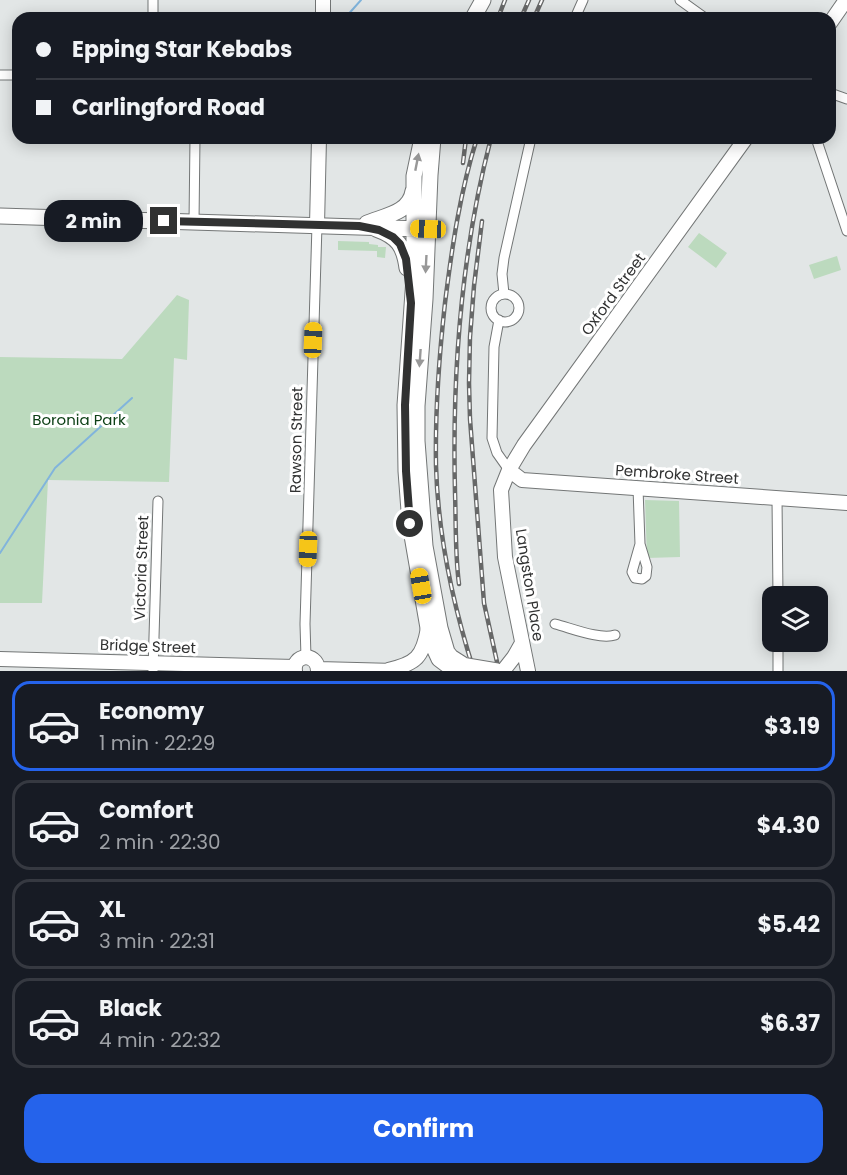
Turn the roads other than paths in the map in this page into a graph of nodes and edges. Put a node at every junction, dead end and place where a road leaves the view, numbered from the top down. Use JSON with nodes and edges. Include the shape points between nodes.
{"nodes":[{"id":1,"x":680,"y":0,"type":"edge"},
{"id":2,"x":846,"y":0,"type":"edge"},
{"id":3,"x":697,"y":12,"type":"edge"},
{"id":4,"x":836,"y":14,"type":"edge"},
{"id":5,"x":195,"y":144,"type":"edge"},
{"id":6,"x":320,"y":144,"type":"edge"},
{"id":7,"x":421,"y":144,"type":"edge"},
{"id":8,"x":432,"y":144,"type":"edge"},
{"id":9,"x":530,"y":144,"type":"edge"},
{"id":10,"x":742,"y":144,"type":"edge"},
{"id":11,"x":818,"y":144,"type":"edge"},
{"id":12,"x":414,"y":186,"type":"junction"},
{"id":13,"x":0,"y":216,"type":"edge"},
{"id":14,"x":194,"y":222,"type":"junction"},
{"id":15,"x":317,"y":225,"type":"junction"},
{"id":16,"x":359,"y":226,"type":"junction"},
{"id":17,"x":421,"y":229,"type":"junction"},
{"id":18,"x":847,"y":231,"type":"edge"},
{"id":19,"x":504,"y":294,"type":"junction"},
{"id":20,"x":411,"y":303,"type":"junction"},
{"id":21,"x":499,"y":320,"type":"junction"},
{"id":22,"x":509,"y":470,"type":"junction"},
{"id":23,"x":638,"y":488,"type":"junction"},
{"id":24,"x":777,"y":498,"type":"junction"},
{"id":25,"x":158,"y":501,"type":"dead end"},
{"id":26,"x":847,"y":503,"type":"edge"},
{"id":27,"x":640,"y":544,"type":"dead end"},
{"id":28,"x":778,"y":586,"type":"edge"},
{"id":29,"x":555,"y":624,"type":"dead end"},
{"id":30,"x":428,"y":628,"type":"junction"},
{"id":31,"x":615,"y":634,"type":"dead end"},
{"id":32,"x":522,"y":643,"type":"junction"},
{"id":33,"x":778,"y":652,"type":"edge"},
{"id":34,"x":306,"y":657,"type":"junction"},
{"id":35,"x":0,"y":659,"type":"edge"},
{"id":36,"x":31,"y":665,"type":"edge"},
{"id":37,"x":153,"y":667,"type":"edge"},
{"id":38,"x":295,"y":669,"type":"edge"},
{"id":39,"x":462,"y":669,"type":"edge"},
{"id":40,"x":318,"y":670,"type":"edge"},
{"id":41,"x":388,"y":670,"type":"edge"},
{"id":42,"x":395,"y":671,"type":"edge"},
{"id":43,"x":497,"y":671,"type":"edge"},
{"id":44,"x":503,"y":671,"type":"edge"},
{"id":45,"x":528,"y":671,"type":"edge"},
{"id":46,"x":778,"y":671,"type":"edge"}],
"edges":[{"from":1,"to":3,"type":"street"},
{"from":2,"to":4,"type":"street"},
{"from":5,"to":14,"type":"street"},
{"from":6,"to":15,"type":"street"},
{"from":12,"to":7,"type":"main road","one_way":true},
{"from":8,"to":17,"type":"main road"},
{"from":9,"to":19,"type":"street","via":[[504,258]]},
{"from":10,"to":22,"type":"street","name":"Oxford Street"},
{"from":11,"to":18,"type":"street"},
{"from":12,"to":16,"type":"main road","via":[[406,206]]},
{"from":12,"to":17,"type":"main road"},
{"from":13,"to":14,"type":"main road"},
{"from":14,"to":15,"type":"main road"},
{"from":15,"to":16,"type":"main road"},
{"from":15,"to":34,"type":"street","name":"Rawson Street"},
{"from":16,"to":17,"type":"main road"},
{"from":16,"to":20,"type":"main road","via":[[383,232],[400,244]]},
{"from":17,"to":20,"type":"main road"},
{"from":17,"to":39,"type":"main road","one_way":true,"via":[[417,441],[422,514],[440,628],[445,646]]},
{"from":19,"to":21,"type":"street","via":[[492,305]]},
{"from":19,"to":21,"type":"street","via":[[516,298],[519,310],[515,318]]},
{"from":20,"to":30,"type":"main road","via":[[406,471],[411,533]]},
{"from":21,"to":22,"type":"street","via":[[494,347],[492,438]]},
{"from":22,"to":23,"type":"street","name":"Pembroke Street","via":[[522,480]]},
{"from":22,"to":32,"type":"street","name":"Langston Place","via":[[501,490],[506,557]]},
{"from":23,"to":24,"type":"street","name":"Pembroke Street"},
{"from":23,"to":27,"type":"street"},
{"from":24,"to":26,"type":"street","name":"Pembroke Street"},
{"from":24,"to":28,"type":"street"},
{"from":25,"to":37,"type":"street","name":"Victoria Street"},
{"from":29,"to":31,"type":"street","via":[[601,636]]},
{"from":30,"to":39,"type":"main road","via":[[439,659]]},
{"from":30,"to":41,"type":"street","via":[[419,657]]},
{"from":32,"to":44,"type":"street"},
{"from":32,"to":45,"type":"street","name":"Langston Place"},
{"from":33,"to":46,"type":"street"},
{"from":34,"to":38,"type":"street","via":[[300,659]]},
{"from":34,"to":40,"type":"street","via":[[314,660]]},
{"from":35,"to":36,"type":"street","name":"Bridge Street"},
{"from":36,"to":37,"type":"street","name":"Bridge Street"},
{"from":37,"to":38,"type":"street","name":"Bridge Street"},
{"from":39,"to":43,"type":"main road","bridge":true},
{"from":40,"to":41,"type":"street"},
{"from":41,"to":42,"type":"street"}]}
